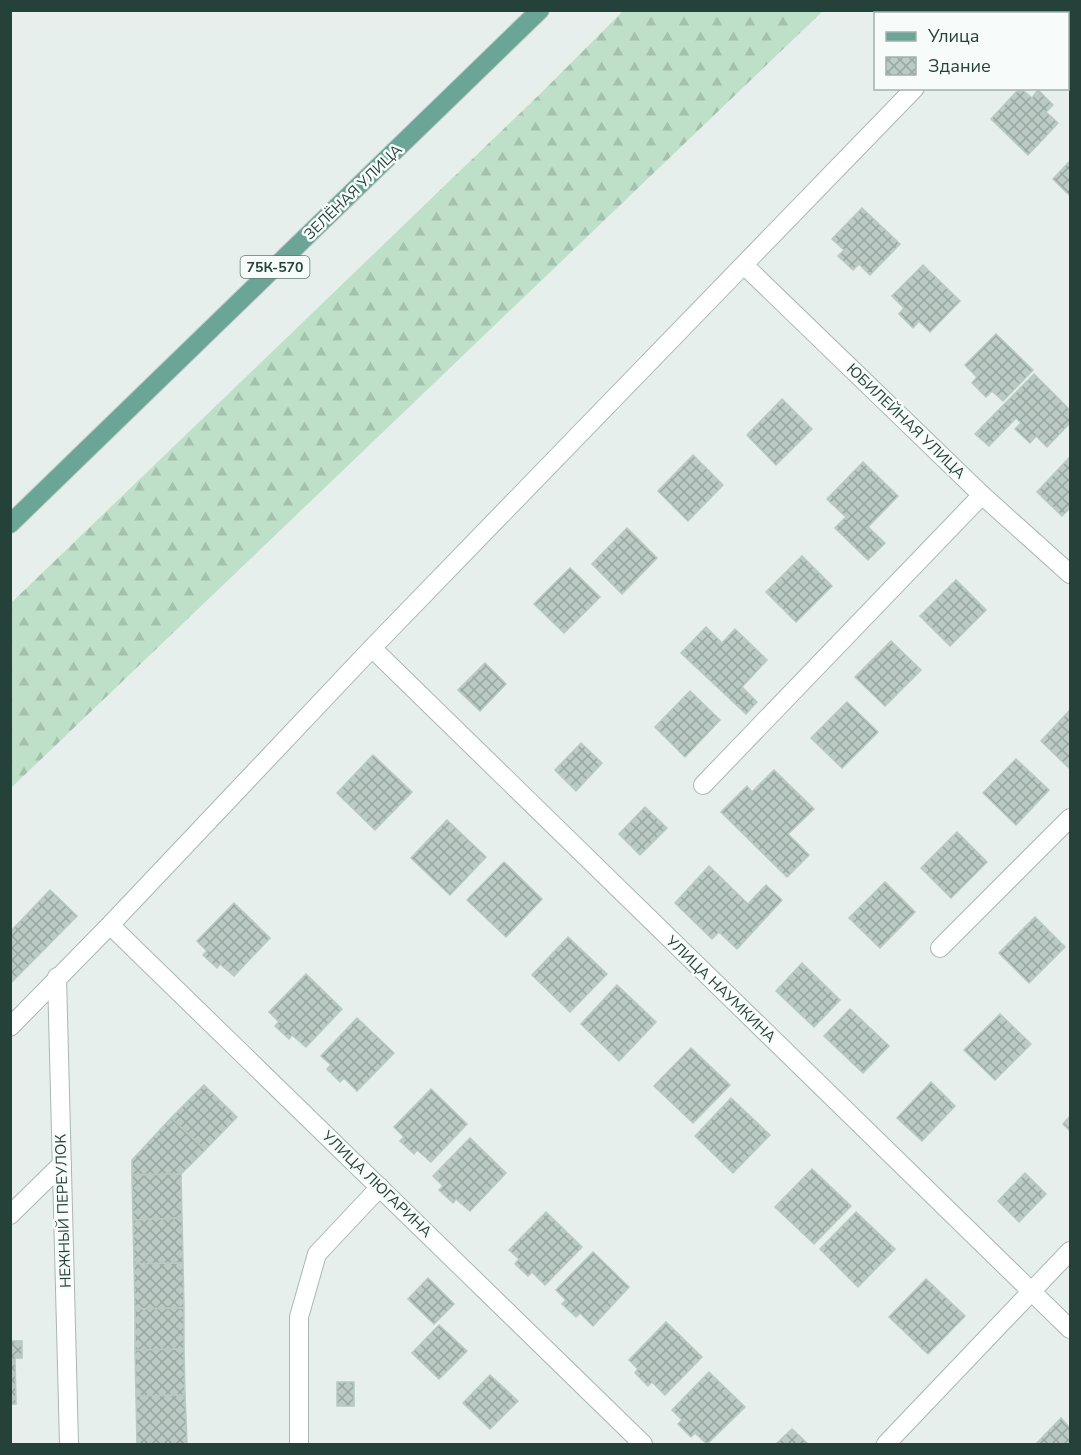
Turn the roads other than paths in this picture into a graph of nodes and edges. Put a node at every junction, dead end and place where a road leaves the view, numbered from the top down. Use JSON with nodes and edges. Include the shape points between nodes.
{"nodes":[{"id":1,"x":540,"y":10,"type":"edge"},
{"id":2,"x":913,"y":90,"type":"edge"},
{"id":3,"x":744,"y":265,"type":"junction"},
{"id":4,"x":982,"y":495,"type":"junction"},
{"id":5,"x":10,"y":524,"type":"edge"},
{"id":6,"x":1071,"y":574,"type":"edge"},
{"id":7,"x":372,"y":648,"type":"junction"},
{"id":8,"x":703,"y":785,"type":"dead end"},
{"id":9,"x":1071,"y":818,"type":"edge"},
{"id":10,"x":110,"y":925,"type":"junction"},
{"id":11,"x":940,"y":948,"type":"dead end"},
{"id":12,"x":57,"y":977,"type":"junction"},
{"id":13,"x":10,"y":1026,"type":"edge"},
{"id":14,"x":62,"y":1164,"type":"junction"},
{"id":15,"x":380,"y":1187,"type":"junction"},
{"id":16,"x":10,"y":1215,"type":"edge"},
{"id":17,"x":1071,"y":1251,"type":"edge"},
{"id":18,"x":1032,"y":1292,"type":"junction"},
{"id":19,"x":1071,"y":1329,"type":"edge"},
{"id":20,"x":69,"y":1444,"type":"edge"},
{"id":21,"x":299,"y":1444,"type":"edge"},
{"id":22,"x":644,"y":1444,"type":"edge"},
{"id":23,"x":886,"y":1444,"type":"edge"}],
"edges":[{"from":1,"to":5,"type":"main road","name":"ЗЕЛЁНАЯ УЛИЦА","number":"75К-570"},
{"from":2,"to":3,"type":"street"},
{"from":3,"to":4,"type":"street","name":"ЮБИЛЕЙНАЯ УЛИЦА"},
{"from":3,"to":7,"type":"street"},
{"from":4,"to":6,"type":"street","name":"ЮБИЛЕЙНАЯ УЛИЦА"},
{"from":4,"to":8,"type":"street"},
{"from":7,"to":10,"type":"street"},
{"from":7,"to":18,"type":"street","name":"УЛИЦА НАУМКИНА"},
{"from":9,"to":11,"type":"street"},
{"from":10,"to":12,"type":"street"},
{"from":10,"to":15,"type":"street","name":"УЛИЦА ЛЮГАРИНА"},
{"from":12,"to":13,"type":"street"},
{"from":12,"to":14,"type":"street","name":"НЕЖНЫЙ ПЕРЕУЛОК"},
{"from":14,"to":16,"type":"street"},
{"from":14,"to":20,"type":"street","name":"НЕЖНЫЙ ПЕРЕУЛОК"},
{"from":15,"to":21,"type":"street","via":[[317,1254],[299,1317]]},
{"from":15,"to":22,"type":"street","name":"УЛИЦА ЛЮГАРИНА"},
{"from":17,"to":18,"type":"street"},
{"from":18,"to":19,"type":"street","name":"УЛИЦА НАУМКИНА"},
{"from":18,"to":23,"type":"street"}]}
